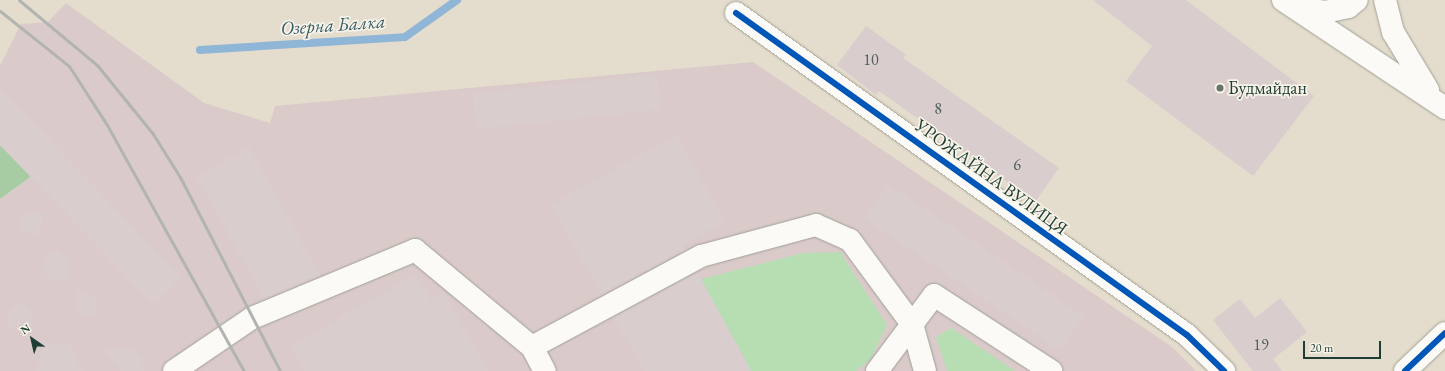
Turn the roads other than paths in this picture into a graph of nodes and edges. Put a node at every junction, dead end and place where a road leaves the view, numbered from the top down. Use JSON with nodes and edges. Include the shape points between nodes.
{"nodes":[{"id":1,"x":1284,"y":0,"type":"edge"},
{"id":2,"x":1357,"y":0,"type":"edge"},
{"id":3,"x":1385,"y":0,"type":"edge"},
{"id":4,"x":736,"y":12,"type":"dead end"},
{"id":5,"x":1442,"y":105,"type":"edge"},
{"id":6,"x":912,"y":324,"type":"junction"},
{"id":7,"x":1445,"y":333,"type":"edge"},
{"id":8,"x":532,"y":347,"type":"junction"},
{"id":9,"x":174,"y":371,"type":"edge"},
{"id":10,"x":545,"y":371,"type":"edge"},
{"id":11,"x":877,"y":371,"type":"edge"},
{"id":12,"x":925,"y":371,"type":"edge"},
{"id":13,"x":1051,"y":371,"type":"edge"},
{"id":14,"x":1224,"y":371,"type":"edge"},
{"id":15,"x":1405,"y":371,"type":"edge"}],
"edges":[{"from":1,"to":2,"type":"street","via":[[1301,9],[1326,12],[1348,7]]},
{"from":1,"to":5,"type":"street"},
{"from":3,"to":5,"type":"street","via":[[1393,32],[1406,59]]},
{"from":4,"to":14,"type":"street","name":"УРОЖАЙНА ВУЛИЦЯ","via":[[1187,335]]},
{"from":6,"to":8,"type":"street","via":[[850,240],[816,225],[701,256]]},
{"from":6,"to":11,"type":"street"},
{"from":6,"to":12,"type":"street"},
{"from":6,"to":13,"type":"street","via":[[934,295]]},
{"from":7,"to":15,"type":"street"},
{"from":8,"to":9,"type":"street","via":[[415,250],[252,318]]},
{"from":8,"to":10,"type":"street"}]}
